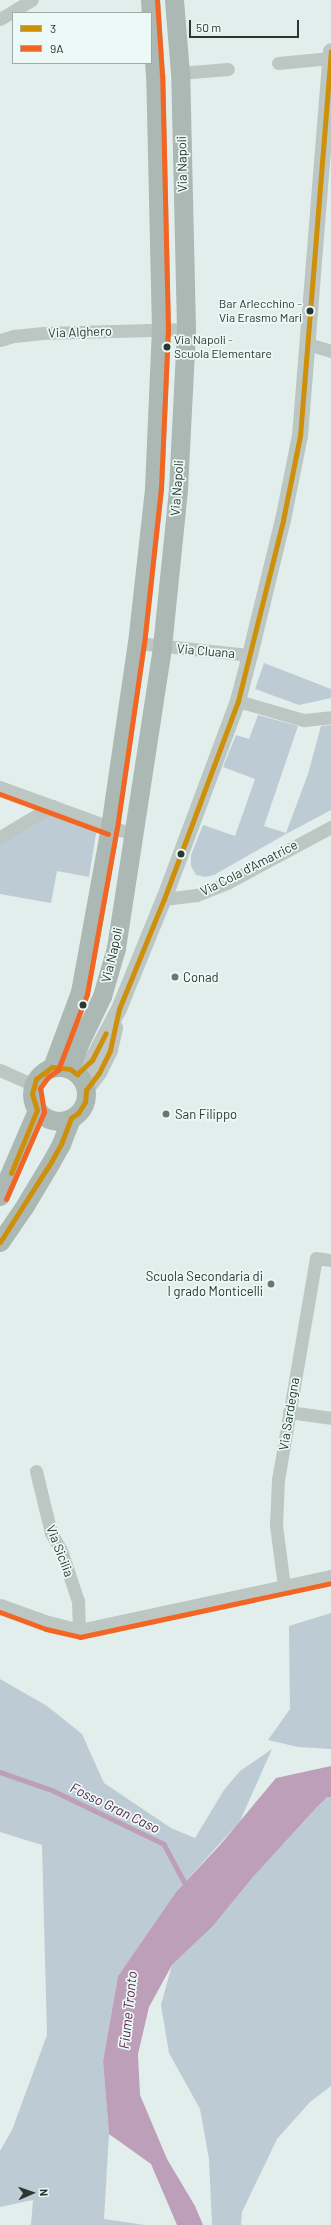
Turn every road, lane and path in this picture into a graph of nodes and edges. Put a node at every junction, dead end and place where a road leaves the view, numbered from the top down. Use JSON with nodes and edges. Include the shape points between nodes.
{"nodes":[{"id":1,"x":32,"y":0,"type":"edge"},
{"id":2,"x":150,"y":0,"type":"edge"},
{"id":3,"x":174,"y":0,"type":"edge"},
{"id":4,"x":151,"y":12,"type":"edge"},
{"id":5,"x":0,"y":18,"type":"edge"},
{"id":6,"x":152,"y":30,"type":"edge"},
{"id":7,"x":331,"y":51,"type":"edge"},
{"id":8,"x":331,"y":58,"type":"edge"},
{"id":9,"x":278,"y":63,"type":"dead end"},
{"id":10,"x":228,"y":69,"type":"dead end"},
{"id":11,"x":180,"y":73,"type":"junction"},
{"id":12,"x":186,"y":329,"type":"junction"},
{"id":13,"x":161,"y":330,"type":"junction"},
{"id":14,"x":0,"y":340,"type":"edge"},
{"id":15,"x":308,"y":344,"type":"junction"},
{"id":16,"x":331,"y":351,"type":"edge"},
{"id":17,"x":137,"y":643,"type":"junction"},
{"id":18,"x":162,"y":647,"type":"junction"},
{"id":19,"x":250,"y":655,"type":"junction"},
{"id":20,"x":238,"y":700,"type":"junction"},
{"id":21,"x":331,"y":717,"type":"edge"},
{"id":22,"x":0,"y":787,"type":"edge"},
{"id":23,"x":52,"y":806,"type":"junction"},
{"id":24,"x":331,"y":826,"type":"edge"},
{"id":25,"x":110,"y":827,"type":"junction"},
{"id":26,"x":134,"y":834,"type":"junction"},
{"id":27,"x":0,"y":837,"type":"edge"},
{"id":28,"x":164,"y":899,"type":"junction"},
{"id":29,"x":116,"y":948,"type":"junction"},
{"id":30,"x":141,"y":955,"type":"junction"},
{"id":31,"x":119,"y":1009,"type":"junction"},
{"id":32,"x":0,"y":1070,"type":"edge"},
{"id":33,"x":66,"y":1070,"type":"junction"},
{"id":34,"x":33,"y":1085,"type":"junction"},
{"id":35,"x":86,"y":1090,"type":"junction"},
{"id":36,"x":37,"y":1110,"type":"junction"},
{"id":37,"x":71,"y":1118,"type":"junction"},
{"id":38,"x":0,"y":1196,"type":"edge"},
{"id":39,"x":0,"y":1242,"type":"edge"},
{"id":40,"x":331,"y":1260,"type":"edge"},
{"id":41,"x":289,"y":1412,"type":"junction"},
{"id":42,"x":331,"y":1418,"type":"edge"},
{"id":43,"x":36,"y":1471,"type":"dead end"},
{"id":44,"x":331,"y":1576,"type":"edge"},
{"id":45,"x":284,"y":1586,"type":"junction"},
{"id":46,"x":0,"y":1605,"type":"edge"},
{"id":47,"x":79,"y":1630,"type":"junction"}],
"edges":[{"from":1,"to":5,"type":"street"},
{"from":2,"to":4,"type":"main road","name":"Via Napoli"},
{"from":3,"to":11,"type":"main road","name":"Via Napoli"},
{"from":6,"to":13,"type":"main road","name":"Via Napoli"},
{"from":7,"to":8,"type":"street"},
{"from":8,"to":9,"type":"street"},
{"from":8,"to":15,"type":"street"},
{"from":10,"to":11,"type":"street"},
{"from":11,"to":12,"type":"main road","name":"Via Napoli"},
{"from":12,"to":13,"type":"street"},
{"from":12,"to":18,"type":"main road","name":"Via Napoli","via":[[178,489]]},
{"from":13,"to":14,"type":"street","name":"Via Alghero","via":[[43,333]]},
{"from":13,"to":17,"type":"main road","name":"Via Napoli","via":[[154,488]]},
{"from":15,"to":16,"type":"street"},
{"from":15,"to":19,"type":"street","via":[[300,436],[283,520]]},
{"from":17,"to":18,"type":"street"},
{"from":17,"to":25,"type":"main road","name":"Via Napoli"},
{"from":18,"to":19,"type":"street","name":"Via Cluana"},
{"from":18,"to":26,"type":"main road","name":"Via Napoli"},
{"from":19,"to":20,"type":"street"},
{"from":20,"to":21,"type":"street","via":[[304,720]]},
{"from":20,"to":28,"type":"street"},
{"from":22,"to":23,"type":"street"},
{"from":23,"to":25,"type":"street"},
{"from":23,"to":27,"type":"street"},
{"from":24,"to":28,"type":"street","name":"Via Cola d'Amatrice","via":[[227,883],[197,895]]},
{"from":25,"to":26,"type":"street"},
{"from":25,"to":33,"type":"main road","name":"Via Napoli"},
{"from":26,"to":29,"type":"main road","name":"Via Napoli"},
{"from":28,"to":30,"type":"street"},
{"from":29,"to":30,"type":"street","via":[[128,957]]},
{"from":29,"to":33,"type":"main road","name":"Via Napoli","via":[[102,996]]},
{"from":30,"to":31,"type":"street"},
{"from":31,"to":33,"type":"street","via":[[92,1060]]},
{"from":31,"to":35,"type":"street","via":[[110,1050],[99,1073]]},
{"from":32,"to":34,"type":"street"},
{"from":33,"to":34,"type":"main road","via":[[42,1072]]},
{"from":33,"to":35,"type":"main road"},
{"from":34,"to":36,"type":"main road","via":[[32,1094]]},
{"from":35,"to":37,"type":"main road","via":[[85,1102]]},
{"from":36,"to":37,"type":"main road","via":[[54,1121]]},
{"from":36,"to":38,"type":"main road"},
{"from":37,"to":39,"type":"main road","via":[[51,1162]]},
{"from":40,"to":41,"type":"street","name":"Via Sardegna","via":[[316,1258]]},
{"from":41,"to":42,"type":"street"},
{"from":41,"to":45,"type":"street","name":"Via Sardegna","via":[[278,1480],[276,1525]]},
{"from":43,"to":47,"type":"street","name":"Via Sicilia","via":[[51,1533],[61,1550],[78,1601]]},
{"from":44,"to":45,"type":"street"},
{"from":45,"to":47,"type":"street"},
{"from":46,"to":47,"type":"street"}]}
